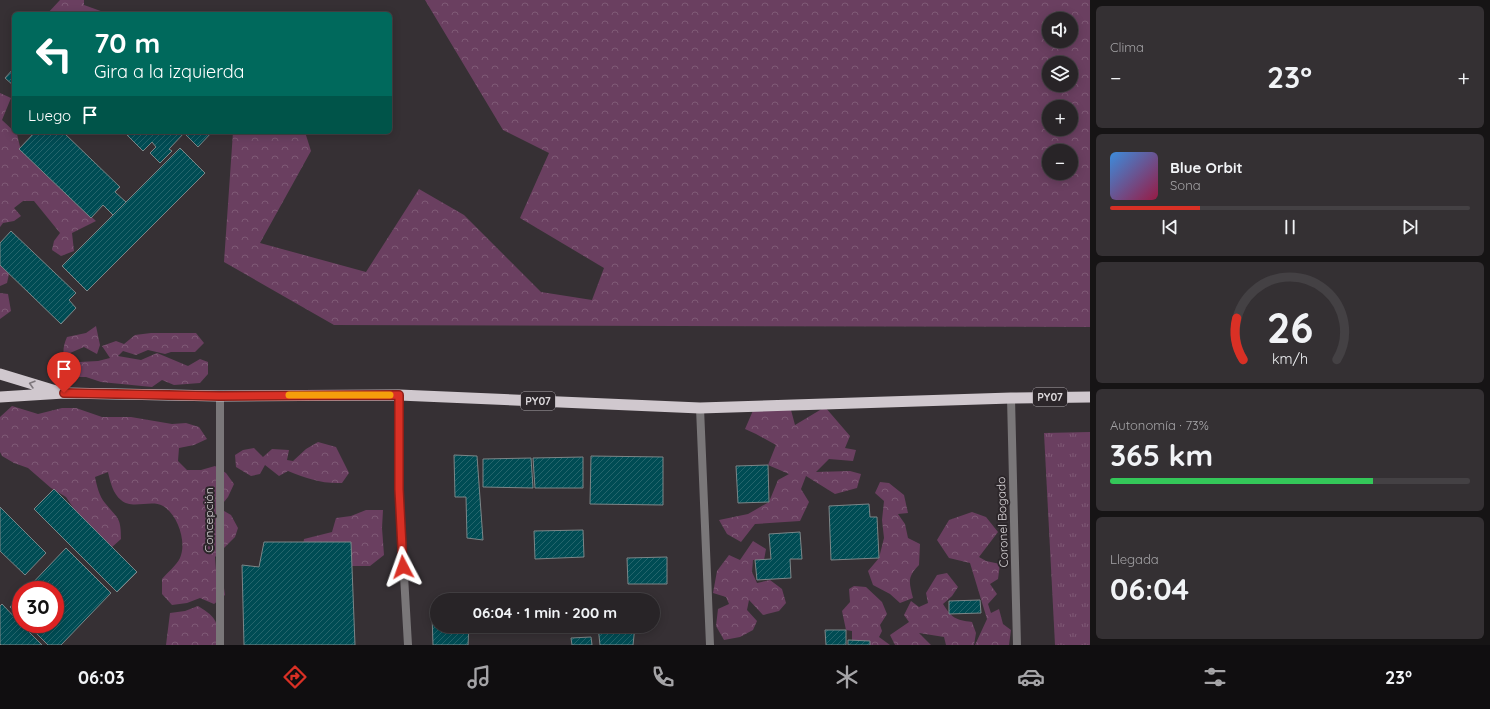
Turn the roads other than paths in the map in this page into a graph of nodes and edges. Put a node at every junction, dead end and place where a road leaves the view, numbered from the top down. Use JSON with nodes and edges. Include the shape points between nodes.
{"nodes":[{"id":1,"x":0,"y":374,"type":"edge"},
{"id":2,"x":64,"y":393,"type":"junction"},
{"id":3,"x":399,"y":395,"type":"junction"},
{"id":4,"x":220,"y":396,"type":"junction"},
{"id":5,"x":0,"y":397,"type":"edge"},
{"id":6,"x":1090,"y":397,"type":"edge"},
{"id":7,"x":1011,"y":398,"type":"junction"},
{"id":8,"x":700,"y":408,"type":"junction"},
{"id":9,"x":220,"y":645,"type":"edge"},
{"id":10,"x":408,"y":645,"type":"edge"},
{"id":11,"x":710,"y":645,"type":"edge"},
{"id":12,"x":1017,"y":645,"type":"edge"}],
"edges":[{"from":2,"to":1,"type":"highway","number":"PY07","one_way":true},
{"from":2,"to":4,"type":"highway","number":"PY07"},
{"from":2,"to":5,"type":"highway","number":"PY07"},
{"from":3,"to":4,"type":"highway","number":"PY07"},
{"from":3,"to":8,"type":"highway","number":"PY07"},
{"from":3,"to":10,"type":"street","via":[[399,489]]},
{"from":4,"to":9,"type":"street","name":"Concepción"},
{"from":6,"to":7,"type":"highway","number":"PY07"},
{"from":7,"to":8,"type":"highway","number":"PY07"},
{"from":7,"to":12,"type":"street","name":"Coronel Bogado"},
{"from":8,"to":11,"type":"street"}]}
